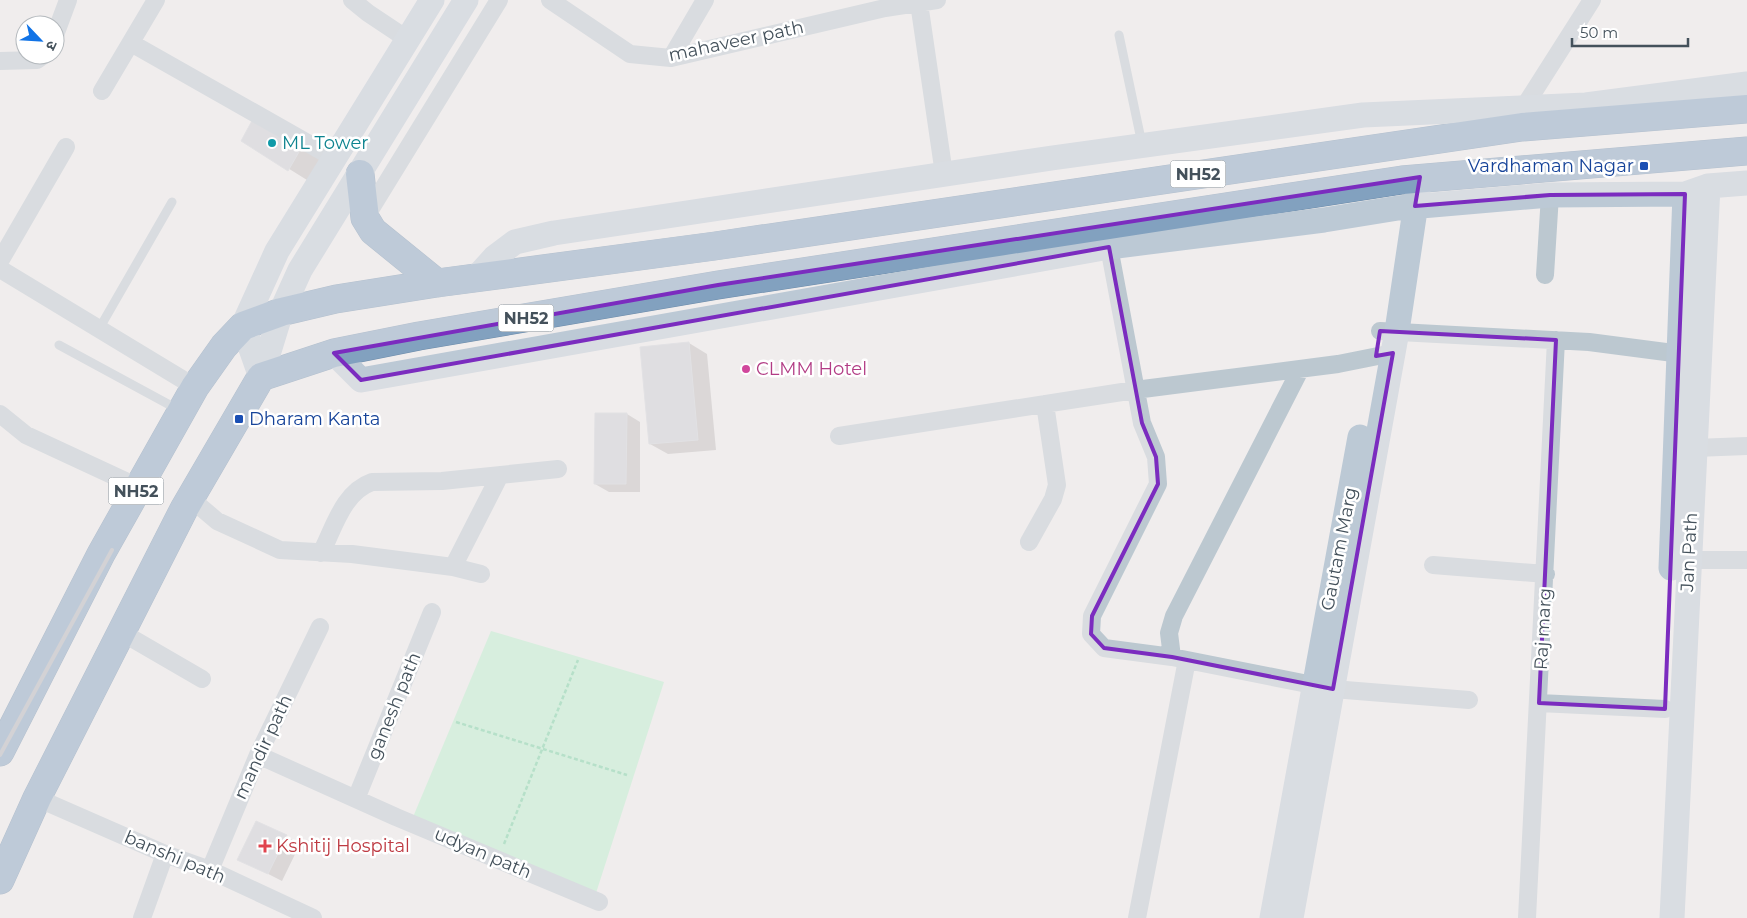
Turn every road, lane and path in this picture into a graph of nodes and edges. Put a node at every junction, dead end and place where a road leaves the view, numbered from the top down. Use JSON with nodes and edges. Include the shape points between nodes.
{"nodes":[{"id":1,"x":68,"y":0,"type":"edge"},
{"id":2,"x":156,"y":0,"type":"edge"},
{"id":3,"x":352,"y":0,"type":"edge"},
{"id":4,"x":432,"y":0,"type":"edge"},
{"id":5,"x":466,"y":0,"type":"edge"},
{"id":6,"x":499,"y":0,"type":"edge"},
{"id":7,"x":550,"y":0,"type":"edge"},
{"id":8,"x":705,"y":0,"type":"edge"},
{"id":9,"x":1592,"y":0,"type":"edge"},
{"id":10,"x":928,"y":1,"type":"edge"},
{"id":11,"x":62,"y":15,"type":"edge"},
{"id":12,"x":1119,"y":35,"type":"dead end"},
{"id":13,"x":407,"y":39,"type":"junction"},
{"id":14,"x":131,"y":43,"type":"junction"},
{"id":15,"x":671,"y":58,"type":"junction"},
{"id":16,"x":0,"y":61,"type":"edge"},
{"id":17,"x":15,"y":61,"type":"edge"},
{"id":18,"x":1747,"y":84,"type":"edge"},
{"id":19,"x":102,"y":90,"type":"dead end"},
{"id":20,"x":1747,"y":109,"type":"edge"},
{"id":21,"x":1523,"y":117,"type":"junction"},
{"id":22,"x":1142,"y":146,"type":"junction"},
{"id":23,"x":66,"y":147,"type":"dead end"},
{"id":24,"x":1747,"y":151,"type":"edge"},
{"id":25,"x":334,"y":158,"type":"junction"},
{"id":26,"x":360,"y":174,"type":"junction"},
{"id":27,"x":944,"y":174,"type":"junction"},
{"id":28,"x":1411,"y":179,"type":"junction"},
{"id":29,"x":1747,"y":183,"type":"edge"},
{"id":30,"x":1697,"y":190,"type":"junction"},
{"id":31,"x":1550,"y":195,"type":"junction"},
{"id":32,"x":172,"y":202,"type":"dead end"},
{"id":33,"x":1407,"y":207,"type":"junction"},
{"id":34,"x":365,"y":218,"type":"junction"},
{"id":35,"x":1109,"y":247,"type":"junction"},
{"id":36,"x":0,"y":261,"type":"edge"},
{"id":37,"x":0,"y":269,"type":"edge"},
{"id":38,"x":1545,"y":275,"type":"dead end"},
{"id":39,"x":476,"y":278,"type":"junction"},
{"id":40,"x":437,"y":283,"type":"junction"},
{"id":41,"x":281,"y":312,"type":"junction"},
{"id":42,"x":243,"y":326,"type":"junction"},
{"id":43,"x":99,"y":329,"type":"junction"},
{"id":44,"x":1556,"y":340,"type":"junction"},
{"id":45,"x":1386,"y":343,"type":"junction"},
{"id":46,"x":58,"y":345,"type":"dead end"},
{"id":47,"x":334,"y":353,"type":"junction"},
{"id":48,"x":1681,"y":354,"type":"junction"},
{"id":49,"x":1300,"y":370,"type":"junction"},
{"id":50,"x":261,"y":378,"type":"junction"},
{"id":51,"x":196,"y":387,"type":"junction"},
{"id":52,"x":1135,"y":390,"type":"junction"},
{"id":53,"x":1045,"y":404,"type":"junction"},
{"id":54,"x":181,"y":412,"type":"junction"},
{"id":55,"x":0,"y":414,"type":"edge"},
{"id":56,"x":839,"y":436,"type":"dead end"},
{"id":57,"x":1747,"y":446,"type":"edge"},
{"id":58,"x":1695,"y":448,"type":"junction"},
{"id":59,"x":558,"y":469,"type":"dead end"},
{"id":60,"x":500,"y":475,"type":"junction"},
{"id":61,"x":138,"y":487,"type":"junction"},
{"id":62,"x":190,"y":498,"type":"junction"},
{"id":63,"x":1029,"y":542,"type":"dead end"},
{"id":64,"x":321,"y":553,"type":"junction"},
{"id":65,"x":1689,"y":560,"type":"junction"},
{"id":66,"x":1747,"y":560,"type":"edge"},
{"id":67,"x":1433,"y":566,"type":"dead end"},
{"id":68,"x":453,"y":567,"type":"junction"},
{"id":69,"x":481,"y":574,"type":"dead end"},
{"id":70,"x":1546,"y":574,"type":"junction"},
{"id":71,"x":432,"y":612,"type":"dead end"},
{"id":72,"x":320,"y":627,"type":"dead end"},
{"id":73,"x":121,"y":632,"type":"junction"},
{"id":74,"x":1180,"y":658,"type":"junction"},
{"id":75,"x":578,"y":660,"type":"dead end"},
{"id":76,"x":202,"y":679,"type":"dead end"},
{"id":77,"x":1323,"y":687,"type":"junction"},
{"id":78,"x":1469,"y":700,"type":"dead end"},
{"id":79,"x":1539,"y":703,"type":"junction"},
{"id":80,"x":1665,"y":709,"type":"junction"},
{"id":81,"x":456,"y":722,"type":"dead end"},
{"id":82,"x":541,"y":749,"type":"junction"},
{"id":83,"x":0,"y":752,"type":"edge"},
{"id":84,"x":258,"y":755,"type":"junction"},
{"id":85,"x":627,"y":775,"type":"dead end"},
{"id":86,"x":37,"y":798,"type":"junction"},
{"id":87,"x":356,"y":799,"type":"junction"},
{"id":88,"x":165,"y":854,"type":"junction"},
{"id":89,"x":498,"y":860,"type":"junction"},
{"id":90,"x":210,"y":870,"type":"junction"},
{"id":91,"x":0,"y":880,"type":"edge"},
{"id":92,"x":599,"y":902,"type":"dead end"},
{"id":93,"x":304,"y":917,"type":"edge"},
{"id":94,"x":142,"y":918,"type":"edge"},
{"id":95,"x":1138,"y":918,"type":"edge"},
{"id":96,"x":1272,"y":918,"type":"edge"},
{"id":97,"x":1291,"y":918,"type":"edge"},
{"id":98,"x":1527,"y":918,"type":"edge"},
{"id":99,"x":1655,"y":918,"type":"edge"},
{"id":100,"x":1672,"y":918,"type":"edge"}],
"edges":[{"from":1,"to":11,"type":"street"},
{"from":2,"to":14,"type":"street"},
{"from":3,"to":13,"type":"street"},
{"from":4,"to":13,"type":"street"},
{"from":5,"to":26,"type":"street"},
{"from":6,"to":34,"type":"street"},
{"from":7,"to":15,"type":"street","name":"mahaveer path","via":[[630,54]]},
{"from":8,"to":15,"type":"street"},
{"from":9,"to":21,"type":"street"},
{"from":10,"to":15,"type":"street","name":"mahaveer path"},
{"from":10,"to":27,"type":"street"},
{"from":12,"to":22,"type":"lane"},
{"from":13,"to":25,"type":"street"},
{"from":14,"to":19,"type":"street"},
{"from":14,"to":25,"type":"street"},
{"from":16,"to":17,"type":"street"},
{"from":18,"to":21,"type":"street","via":[[1586,105]]},
{"from":20,"to":21,"type":"highway","number":"NH52"},
{"from":21,"to":22,"type":"street","via":[[1363,115]]},
{"from":21,"to":39,"type":"highway","number":"NH52","via":[[725,244]]},
{"from":22,"to":27,"type":"street"},
{"from":23,"to":36,"type":"street"},
{"from":24,"to":28,"type":"highway","number":"NH52"},
{"from":25,"to":42,"type":"street","via":[[278,251]]},
{"from":26,"to":34,"type":"highway"},
{"from":26,"to":41,"type":"street","via":[[300,270]]},
{"from":27,"to":39,"type":"street","via":[[554,233],[515,242],[495,257]]},
{"from":28,"to":33,"type":"street","name":"Gautam Marg"},
{"from":28,"to":47,"type":"highway","number":"NH52","via":[[718,285]]},
{"from":29,"to":30,"type":"street"},
{"from":30,"to":31,"type":"street"},
{"from":30,"to":48,"type":"street","name":"Jan Path"},
{"from":30,"to":58,"type":"street","name":"Jan Path"},
{"from":31,"to":33,"type":"street"},
{"from":31,"to":38,"type":"street"},
{"from":32,"to":43,"type":"lane"},
{"from":33,"to":35,"type":"street"},
{"from":33,"to":45,"type":"street","name":"Gautam Marg"},
{"from":34,"to":40,"type":"highway","via":[[373,231]]},
{"from":35,"to":47,"type":"street","via":[[361,380]]},
{"from":35,"to":52,"type":"street"},
{"from":37,"to":43,"type":"street"},
{"from":39,"to":40,"type":"highway","number":"NH52"},
{"from":40,"to":41,"type":"highway","number":"NH52","via":[[336,299]]},
{"from":41,"to":42,"type":"highway","number":"NH52"},
{"from":41,"to":50,"type":"street"},
{"from":42,"to":50,"type":"street"},
{"from":42,"to":51,"type":"highway","number":"NH52","via":[[224,346]]},
{"from":43,"to":51,"type":"street"},
{"from":44,"to":45,"type":"street"},
{"from":44,"to":48,"type":"street"},
{"from":44,"to":70,"type":"street","name":"Raj marg"},
{"from":45,"to":49,"type":"street"},
{"from":45,"to":77,"type":"street","name":"Gautam Marg"},
{"from":46,"to":54,"type":"lane"},
{"from":47,"to":50,"type":"highway","number":"NH52"},
{"from":48,"to":80,"type":"street","name":"Jan Path"},
{"from":49,"to":52,"type":"street"},
{"from":49,"to":74,"type":"street","via":[[1174,616],[1169,633]]},
{"from":50,"to":62,"type":"highway","number":"NH52"},
{"from":51,"to":54,"type":"highway","number":"NH52"},
{"from":52,"to":53,"type":"street"},
{"from":52,"to":74,"type":"street","via":[[1142,423],[1156,457],[1158,484],[1092,616],[1091,634],[1104,648]]},
{"from":53,"to":56,"type":"street"},
{"from":53,"to":63,"type":"street","via":[[1057,485],[1053,499]]},
{"from":54,"to":61,"type":"highway","number":"NH52"},
{"from":55,"to":61,"type":"street","via":[[26,435]]},
{"from":57,"to":58,"type":"street"},
{"from":58,"to":65,"type":"street","name":"Jan Path"},
{"from":59,"to":60,"type":"street"},
{"from":60,"to":64,"type":"street","via":[[362,485],[349,497]]},
{"from":60,"to":68,"type":"street"},
{"from":61,"to":83,"type":"highway","number":"NH52"},
{"from":62,"to":64,"type":"street","via":[[217,521],[280,550]]},
{"from":62,"to":73,"type":"highway","number":"NH52"},
{"from":64,"to":68,"type":"street"},
{"from":65,"to":66,"type":"street"},
{"from":65,"to":100,"type":"street","name":"Jan Path"},
{"from":67,"to":70,"type":"street"},
{"from":68,"to":69,"type":"street"},
{"from":70,"to":79,"type":"street","name":"Raj marg"},
{"from":71,"to":87,"type":"street","name":"ganesh path"},
{"from":72,"to":84,"type":"street","name":"mandir path"},
{"from":73,"to":76,"type":"street"},
{"from":73,"to":86,"type":"highway","number":"NH52"},
{"from":74,"to":77,"type":"street"},
{"from":74,"to":95,"type":"street"},
{"from":75,"to":82,"type":"path"},
{"from":77,"to":78,"type":"street"},
{"from":77,"to":96,"type":"street","name":"Gautam Marg"},
{"from":77,"to":97,"type":"street"},
{"from":79,"to":80,"type":"street"},
{"from":79,"to":98,"type":"street","name":"Raj marg"},
{"from":80,"to":99,"type":"street","name":"Jan Path"},
{"from":81,"to":82,"type":"path"},
{"from":82,"to":85,"type":"path"},
{"from":82,"to":89,"type":"path"},
{"from":84,"to":87,"type":"street","name":"udyan path"},
{"from":84,"to":90,"type":"street","name":"mandir path"},
{"from":86,"to":88,"type":"street","name":"banshi path"},
{"from":86,"to":91,"type":"highway","number":"NH52"},
{"from":87,"to":89,"type":"street","name":"udyan path"},
{"from":88,"to":90,"type":"street","name":"banshi path"},
{"from":88,"to":94,"type":"street"},
{"from":89,"to":92,"type":"street","name":"udyan path"},
{"from":90,"to":93,"type":"street","name":"banshi path"}]}
